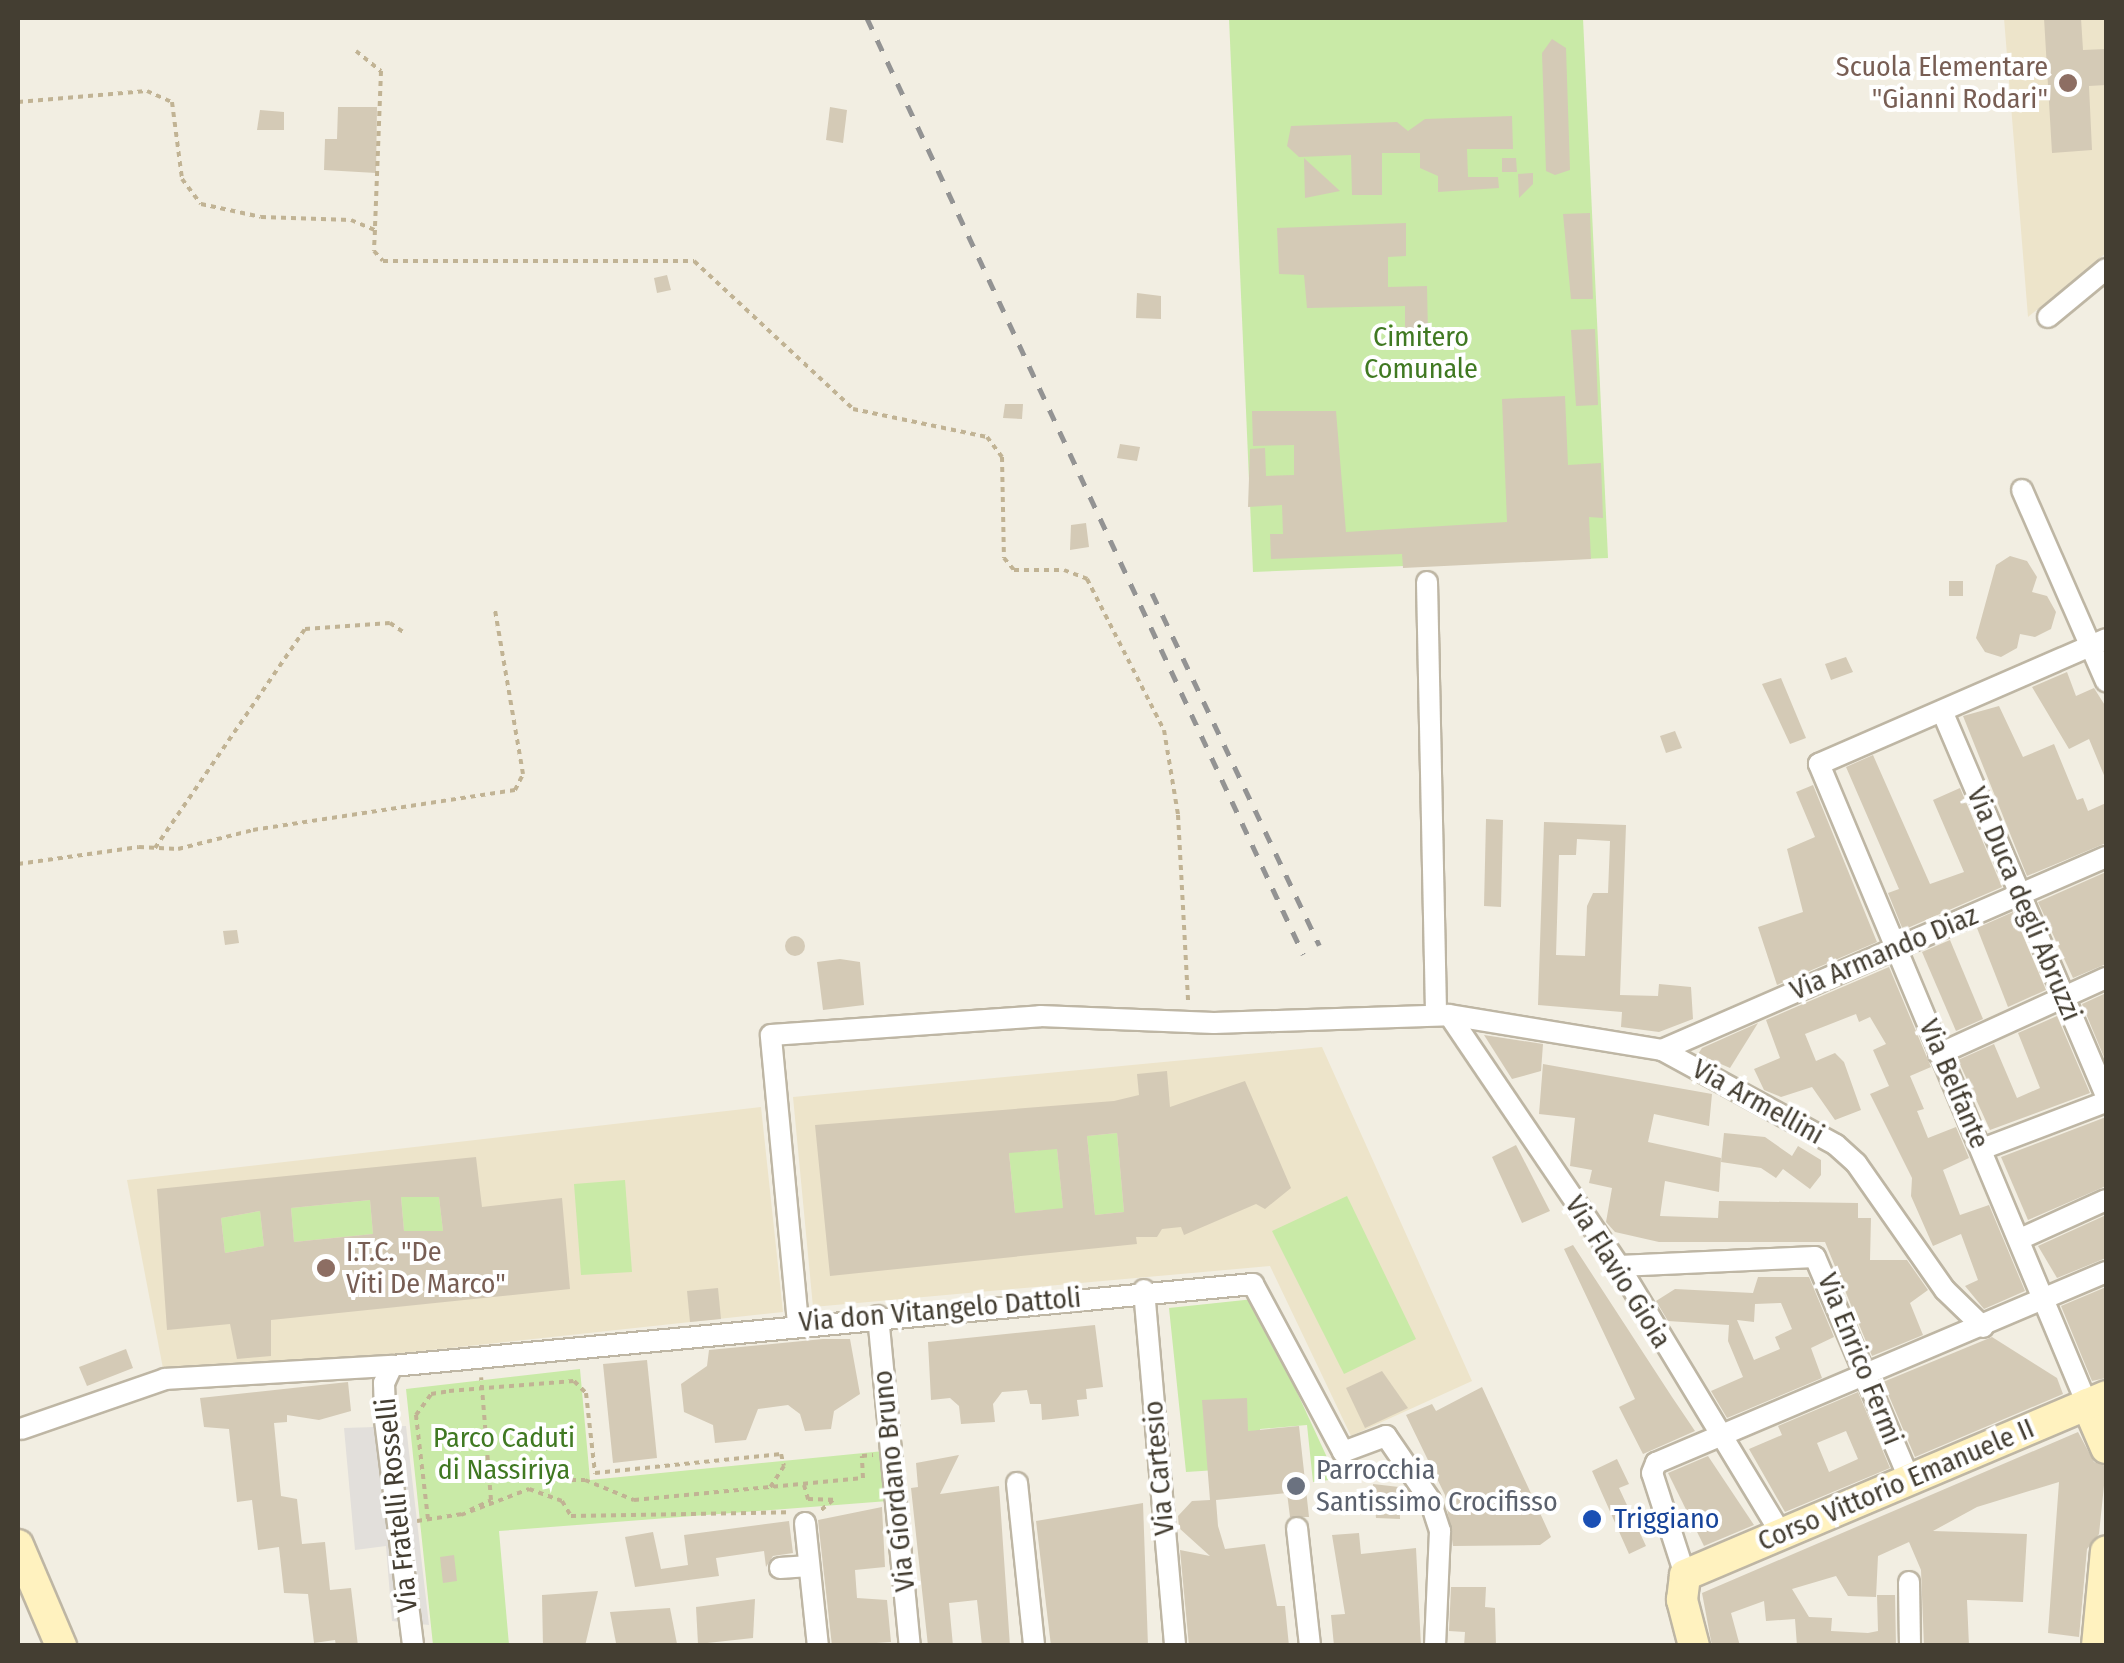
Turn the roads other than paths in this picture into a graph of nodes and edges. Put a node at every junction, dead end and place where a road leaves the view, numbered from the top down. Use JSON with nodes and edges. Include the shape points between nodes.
{"nodes":[{"id":1,"x":2106,"y":270,"type":"edge"},
{"id":2,"x":2048,"y":317,"type":"dead end"},
{"id":3,"x":2022,"y":490,"type":"dead end"},
{"id":4,"x":1428,"y":582,"type":"dead end"},
{"id":5,"x":2099,"y":642,"type":"edge"},
{"id":6,"x":2106,"y":681,"type":"edge"},
{"id":7,"x":1942,"y":712,"type":"junction"},
{"id":8,"x":2106,"y":858,"type":"edge"},
{"id":9,"x":2019,"y":894,"type":"junction"},
{"id":10,"x":1898,"y":946,"type":"junction"},
{"id":11,"x":2106,"y":978,"type":"edge"},
{"id":12,"x":2065,"y":998,"type":"junction"},
{"id":13,"x":1443,"y":1015,"type":"junction"},
{"id":14,"x":1662,"y":1050,"type":"junction"},
{"id":15,"x":1938,"y":1054,"type":"junction"},
{"id":16,"x":2106,"y":1099,"type":"edge"},
{"id":17,"x":1982,"y":1149,"type":"junction"},
{"id":18,"x":2106,"y":1200,"type":"edge"},
{"id":19,"x":2020,"y":1239,"type":"junction"},
{"id":20,"x":1619,"y":1266,"type":"junction"},
{"id":21,"x":2106,"y":1272,"type":"edge"},
{"id":22,"x":1144,"y":1290,"type":"junction"},
{"id":23,"x":2046,"y":1298,"type":"junction"},
{"id":24,"x":878,"y":1316,"type":"junction"},
{"id":25,"x":798,"y":1324,"type":"junction"},
{"id":26,"x":1983,"y":1327,"type":"junction"},
{"id":27,"x":392,"y":1366,"type":"junction"},
{"id":28,"x":1868,"y":1374,"type":"junction"},
{"id":29,"x":2097,"y":1400,"type":"edge"},
{"id":30,"x":21,"y":1429,"type":"dead end"},
{"id":31,"x":1718,"y":1438,"type":"junction"},
{"id":32,"x":2106,"y":1448,"type":"edge"},
{"id":33,"x":1910,"y":1478,"type":"junction"},
{"id":34,"x":1017,"y":1483,"type":"dead end"},
{"id":35,"x":805,"y":1523,"type":"dead end"},
{"id":36,"x":1298,"y":1528,"type":"dead end"},
{"id":37,"x":1781,"y":1532,"type":"junction"},
{"id":38,"x":18,"y":1545,"type":"edge"},
{"id":39,"x":2106,"y":1551,"type":"edge"},
{"id":40,"x":809,"y":1566,"type":"junction"},
{"id":41,"x":780,"y":1568,"type":"dead end"},
{"id":42,"x":1686,"y":1575,"type":"junction"},
{"id":43,"x":1909,"y":1582,"type":"dead end"},
{"id":44,"x":51,"y":1637,"type":"edge"},
{"id":45,"x":413,"y":1646,"type":"edge"},
{"id":46,"x":818,"y":1646,"type":"edge"},
{"id":47,"x":910,"y":1646,"type":"edge"},
{"id":48,"x":1034,"y":1646,"type":"edge"},
{"id":49,"x":1175,"y":1646,"type":"edge"},
{"id":50,"x":1310,"y":1646,"type":"edge"},
{"id":51,"x":1435,"y":1646,"type":"edge"},
{"id":52,"x":1694,"y":1646,"type":"edge"},
{"id":53,"x":1910,"y":1646,"type":"edge"},
{"id":54,"x":2097,"y":1646,"type":"edge"}],
"edges":[{"from":1,"to":2,"type":"street"},
{"from":3,"to":5,"type":"street"},
{"from":4,"to":13,"type":"street"},
{"from":5,"to":6,"type":"street"},
{"from":5,"to":7,"type":"street"},
{"from":7,"to":9,"type":"street","name":"Via Duca degli Abruzzi"},
{"from":7,"to":10,"type":"street","name":"Via Belfante","via":[[1819,764]]},
{"from":8,"to":9,"type":"street","name":"Via Armando Diaz"},
{"from":9,"to":10,"type":"street","name":"Via Armando Diaz"},
{"from":9,"to":12,"type":"street","name":"Via Duca degli Abruzzi"},
{"from":10,"to":14,"type":"street","name":"Via Armando Diaz"},
{"from":10,"to":15,"type":"street","name":"Via Belfante"},
{"from":11,"to":12,"type":"street"},
{"from":12,"to":15,"type":"street"},
{"from":12,"to":16,"type":"street","name":"Via Duca degli Abruzzi"},
{"from":13,"to":14,"type":"street","name":"Via Armellini"},
{"from":13,"to":20,"type":"street","name":"Via Flavio Gioia"},
{"from":13,"to":25,"type":"street","name":"Via Armellini","via":[[1214,1023],[1040,1016],[771,1035]]},
{"from":14,"to":26,"type":"street","name":"Via Armellini","via":[[1836,1145],[1856,1163],[1944,1290]]},
{"from":15,"to":17,"type":"street","name":"Via Belfante"},
{"from":16,"to":17,"type":"street"},
{"from":17,"to":19,"type":"street","name":"Via Belfante"},
{"from":18,"to":19,"type":"street"},
{"from":19,"to":23,"type":"street","name":"Via Belfante"},
{"from":20,"to":28,"type":"street","name":"Via Enrico Fermi","via":[[1816,1256]]},
{"from":20,"to":31,"type":"street","name":"Via Flavio Gioia"},
{"from":21,"to":23,"type":"street"},
{"from":22,"to":24,"type":"street","name":"Via don Vitangelo Dattoli"},
{"from":22,"to":49,"type":"street","name":"Via Cartesio"},
{"from":22,"to":51,"type":"street","name":"Via don Vitangelo Dattoli","via":[[1253,1284],[1342,1452],[1386,1436],[1424,1489],[1440,1531]]},
{"from":23,"to":26,"type":"street"},
{"from":23,"to":29,"type":"street","name":"Via Belfante"},
{"from":24,"to":25,"type":"street","name":"Via don Vitangelo Dattoli"},
{"from":24,"to":47,"type":"street","name":"Via Giordano Bruno"},
{"from":25,"to":27,"type":"street","name":"Via don Vitangelo Dattoli"},
{"from":26,"to":28,"type":"street"},
{"from":27,"to":30,"type":"street","via":[[165,1379]]},
{"from":27,"to":45,"type":"street","name":"Via Fratelli Rosselli","via":[[384,1383],[386,1420]]},
{"from":28,"to":31,"type":"street"},
{"from":28,"to":33,"type":"street","name":"Via Enrico Fermi"},
{"from":29,"to":32,"type":"street"},
{"from":29,"to":33,"type":"street","name":"Corso Vittorio Emanuele II"},
{"from":31,"to":37,"type":"street","name":"Via Flavio Gioia"},
{"from":31,"to":42,"type":"street","via":[[1656,1463],[1652,1473]]},
{"from":33,"to":37,"type":"street","name":"Corso Vittorio Emanuele II"},
{"from":34,"to":48,"type":"street"},
{"from":35,"to":40,"type":"street"},
{"from":36,"to":50,"type":"street"},
{"from":37,"to":42,"type":"street","name":"Corso Vittorio Emanuele II"},
{"from":38,"to":44,"type":"street"},
{"from":39,"to":54,"type":"street"},
{"from":40,"to":41,"type":"street"},
{"from":40,"to":46,"type":"street"},
{"from":42,"to":52,"type":"street","via":[[1682,1600]]},
{"from":43,"to":53,"type":"street"}]}
